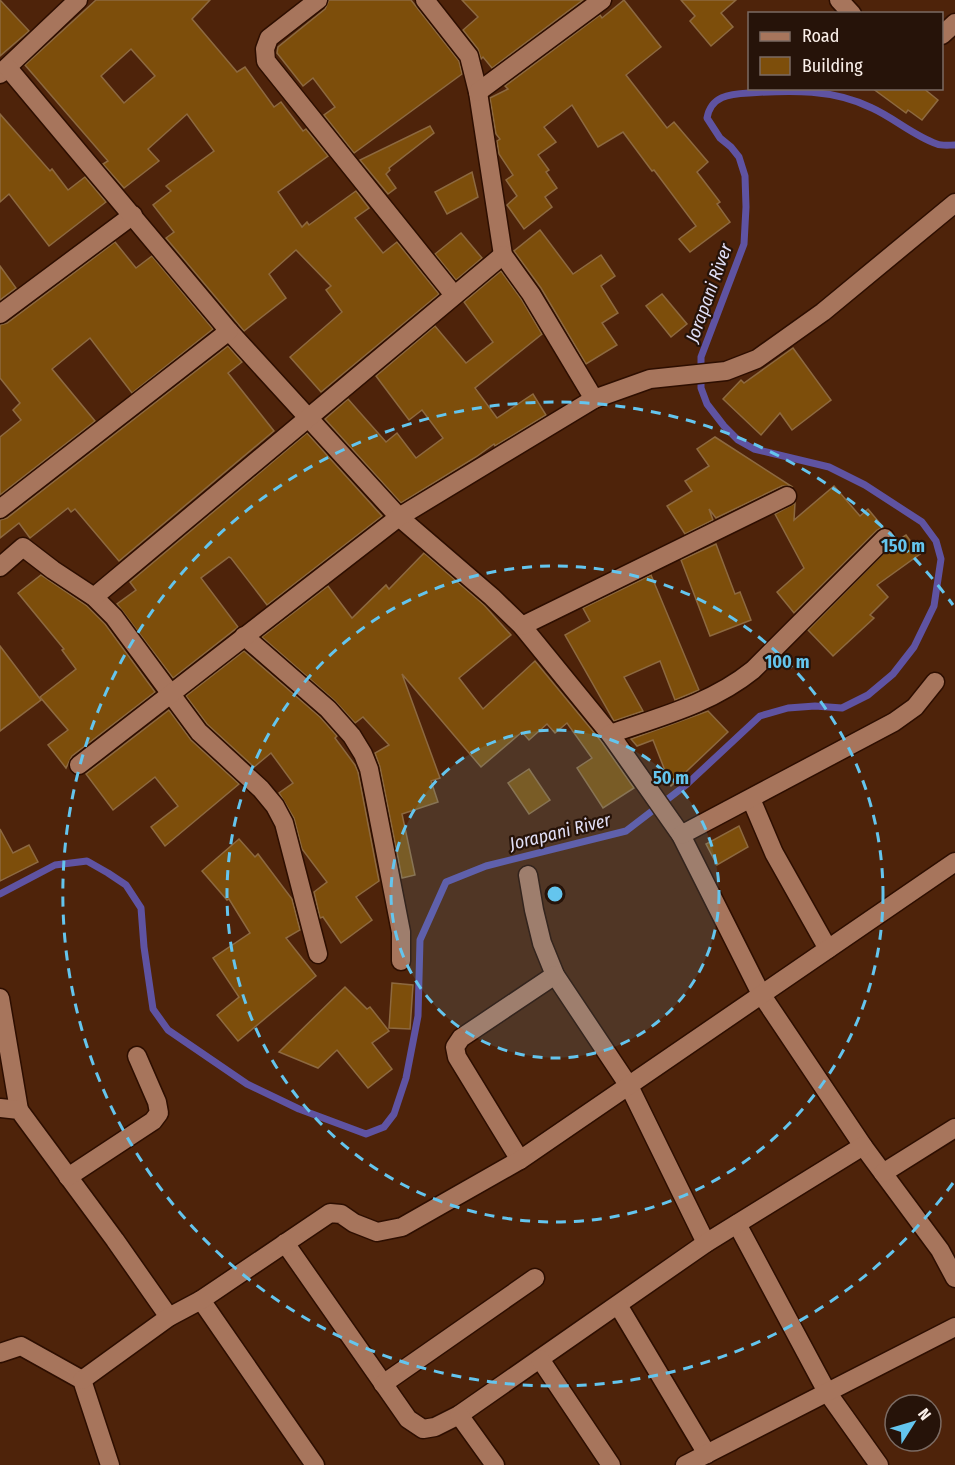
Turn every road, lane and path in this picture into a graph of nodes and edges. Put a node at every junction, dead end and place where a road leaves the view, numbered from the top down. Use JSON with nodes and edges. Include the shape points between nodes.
{"nodes":[{"id":1,"x":78,"y":0,"type":"edge"},
{"id":2,"x":318,"y":0,"type":"edge"},
{"id":3,"x":425,"y":0,"type":"edge"},
{"id":4,"x":602,"y":0,"type":"edge"},
{"id":5,"x":839,"y":0,"type":"edge"},
{"id":6,"x":850,"y":12,"type":"edge"},
{"id":7,"x":955,"y":23,"type":"edge"},
{"id":8,"x":943,"y":34,"type":"edge"},
{"id":9,"x":4,"y":71,"type":"edge"},
{"id":10,"x":478,"y":92,"type":"junction"},
{"id":11,"x":955,"y":203,"type":"edge"},
{"id":12,"x":133,"y":215,"type":"junction"},
{"id":13,"x":503,"y":255,"type":"junction"},
{"id":14,"x":454,"y":295,"type":"junction"},
{"id":15,"x":0,"y":314,"type":"edge"},
{"id":16,"x":230,"y":331,"type":"junction"},
{"id":17,"x":594,"y":399,"type":"junction"},
{"id":18,"x":308,"y":418,"type":"junction"},
{"id":19,"x":787,"y":496,"type":"dead end"},
{"id":20,"x":0,"y":509,"type":"edge"},
{"id":21,"x":399,"y":517,"type":"junction"},
{"id":22,"x":885,"y":538,"type":"dead end"},
{"id":23,"x":0,"y":567,"type":"edge"},
{"id":24,"x":94,"y":597,"type":"junction"},
{"id":25,"x":522,"y":626,"type":"junction"},
{"id":26,"x":244,"y":636,"type":"junction"},
{"id":27,"x":935,"y":682,"type":"dead end"},
{"id":28,"x":169,"y":694,"type":"junction"},
{"id":29,"x":610,"y":734,"type":"junction"},
{"id":30,"x":79,"y":765,"type":"dead end"},
{"id":31,"x":751,"y":799,"type":"junction"},
{"id":32,"x":677,"y":827,"type":"junction"},
{"id":33,"x":955,"y":862,"type":"edge"},
{"id":34,"x":528,"y":875,"type":"dead end"},
{"id":35,"x":828,"y":949,"type":"junction"},
{"id":36,"x":318,"y":954,"type":"dead end"},
{"id":37,"x":401,"y":961,"type":"dead end"},
{"id":38,"x":555,"y":975,"type":"junction"},
{"id":39,"x":761,"y":994,"type":"junction"},
{"id":40,"x":0,"y":998,"type":"edge"},
{"id":41,"x":137,"y":1056,"type":"dead end"},
{"id":42,"x":628,"y":1086,"type":"junction"},
{"id":43,"x":0,"y":1108,"type":"edge"},
{"id":44,"x":19,"y":1110,"type":"junction"},
{"id":45,"x":955,"y":1128,"type":"edge"},
{"id":46,"x":863,"y":1146,"type":"junction"},
{"id":47,"x":520,"y":1160,"type":"junction"},
{"id":48,"x":883,"y":1173,"type":"junction"},
{"id":49,"x":68,"y":1177,"type":"junction"},
{"id":50,"x":737,"y":1224,"type":"junction"},
{"id":51,"x":285,"y":1243,"type":"junction"},
{"id":52,"x":706,"y":1243,"type":"junction"},
{"id":53,"x":535,"y":1278,"type":"dead end"},
{"id":54,"x":955,"y":1278,"type":"edge"},
{"id":55,"x":201,"y":1300,"type":"junction"},
{"id":56,"x":618,"y":1305,"type":"junction"},
{"id":57,"x":169,"y":1317,"type":"junction"},
{"id":58,"x":955,"y":1327,"type":"edge"},
{"id":59,"x":0,"y":1353,"type":"edge"},
{"id":60,"x":540,"y":1359,"type":"junction"},
{"id":61,"x":82,"y":1380,"type":"junction"},
{"id":62,"x":383,"y":1384,"type":"junction"},
{"id":63,"x":827,"y":1392,"type":"junction"},
{"id":64,"x":459,"y":1415,"type":"junction"},
{"id":65,"x":707,"y":1454,"type":"junction"},
{"id":66,"x":110,"y":1465,"type":"edge"},
{"id":67,"x":315,"y":1465,"type":"edge"},
{"id":68,"x":495,"y":1465,"type":"edge"},
{"id":69,"x":611,"y":1465,"type":"edge"},
{"id":70,"x":685,"y":1465,"type":"edge"},
{"id":71,"x":879,"y":1465,"type":"edge"}],
"edges":[{"from":1,"to":9,"type":"street"},
{"from":2,"to":14,"type":"street","via":[[269,38],[266,61]]},
{"from":3,"to":10,"type":"street","via":[[469,56]]},
{"from":4,"to":10,"type":"street"},
{"from":5,"to":6,"type":"street"},
{"from":7,"to":8,"type":"street"},
{"from":9,"to":12,"type":"street"},
{"from":10,"to":13,"type":"street"},
{"from":11,"to":17,"type":"street","via":[[823,312],[757,359],[726,371],[650,379]]},
{"from":12,"to":15,"type":"street"},
{"from":12,"to":16,"type":"street"},
{"from":13,"to":14,"type":"street"},
{"from":13,"to":17,"type":"street"},
{"from":14,"to":18,"type":"street"},
{"from":16,"to":18,"type":"street"},
{"from":16,"to":20,"type":"street"},
{"from":17,"to":21,"type":"street"},
{"from":18,"to":21,"type":"street"},
{"from":18,"to":24,"type":"street"},
{"from":19,"to":25,"type":"street"},
{"from":21,"to":25,"type":"street"},
{"from":21,"to":26,"type":"street"},
{"from":22,"to":29,"type":"street","via":[[737,683],[702,702]]},
{"from":23,"to":24,"type":"street","via":[[23,548]]},
{"from":24,"to":28,"type":"street","via":[[114,617]]},
{"from":25,"to":29,"type":"street"},
{"from":26,"to":28,"type":"street"},
{"from":26,"to":37,"type":"street","via":[[328,709],[363,754],[401,932]]},
{"from":27,"to":31,"type":"street","via":[[915,707],[894,722]]},
{"from":28,"to":30,"type":"street"},
{"from":28,"to":36,"type":"street","via":[[199,732],[261,789],[279,814]]},
{"from":29,"to":32,"type":"street"},
{"from":31,"to":32,"type":"street"},
{"from":31,"to":35,"type":"street","via":[[774,853]]},
{"from":32,"to":39,"type":"street"},
{"from":33,"to":35,"type":"street"},
{"from":34,"to":38,"type":"street","via":[[542,943]]},
{"from":35,"to":39,"type":"street"},
{"from":38,"to":42,"type":"street"},
{"from":38,"to":47,"type":"street","via":[[461,1038],[455,1047],[457,1057]]},
{"from":39,"to":42,"type":"street"},
{"from":39,"to":46,"type":"street"},
{"from":40,"to":44,"type":"street"},
{"from":41,"to":49,"type":"street","via":[[158,1102],[159,1113],[153,1121]]},
{"from":42,"to":47,"type":"street"},
{"from":42,"to":52,"type":"street"},
{"from":43,"to":44,"type":"street"},
{"from":44,"to":49,"type":"street"},
{"from":45,"to":48,"type":"street"},
{"from":46,"to":48,"type":"street"},
{"from":46,"to":50,"type":"street"},
{"from":47,"to":51,"type":"street","via":[[402,1227],[377,1232],[341,1214],[330,1213]]},
{"from":48,"to":54,"type":"street","via":[[940,1250]]},
{"from":49,"to":57,"type":"street"},
{"from":50,"to":52,"type":"street"},
{"from":50,"to":63,"type":"street"},
{"from":51,"to":55,"type":"street"},
{"from":51,"to":62,"type":"street"},
{"from":52,"to":56,"type":"street"},
{"from":53,"to":62,"type":"street"},
{"from":55,"to":57,"type":"street"},
{"from":55,"to":67,"type":"street"},
{"from":56,"to":60,"type":"street"},
{"from":56,"to":65,"type":"street"},
{"from":57,"to":61,"type":"street"},
{"from":58,"to":63,"type":"street"},
{"from":59,"to":61,"type":"street","via":[[21,1346]]},
{"from":60,"to":64,"type":"street"},
{"from":60,"to":69,"type":"street"},
{"from":61,"to":66,"type":"street"},
{"from":62,"to":64,"type":"street","via":[[408,1419],[423,1429]]},
{"from":63,"to":65,"type":"street"},
{"from":63,"to":71,"type":"street"},
{"from":64,"to":68,"type":"street"},
{"from":65,"to":70,"type":"street"}]}
